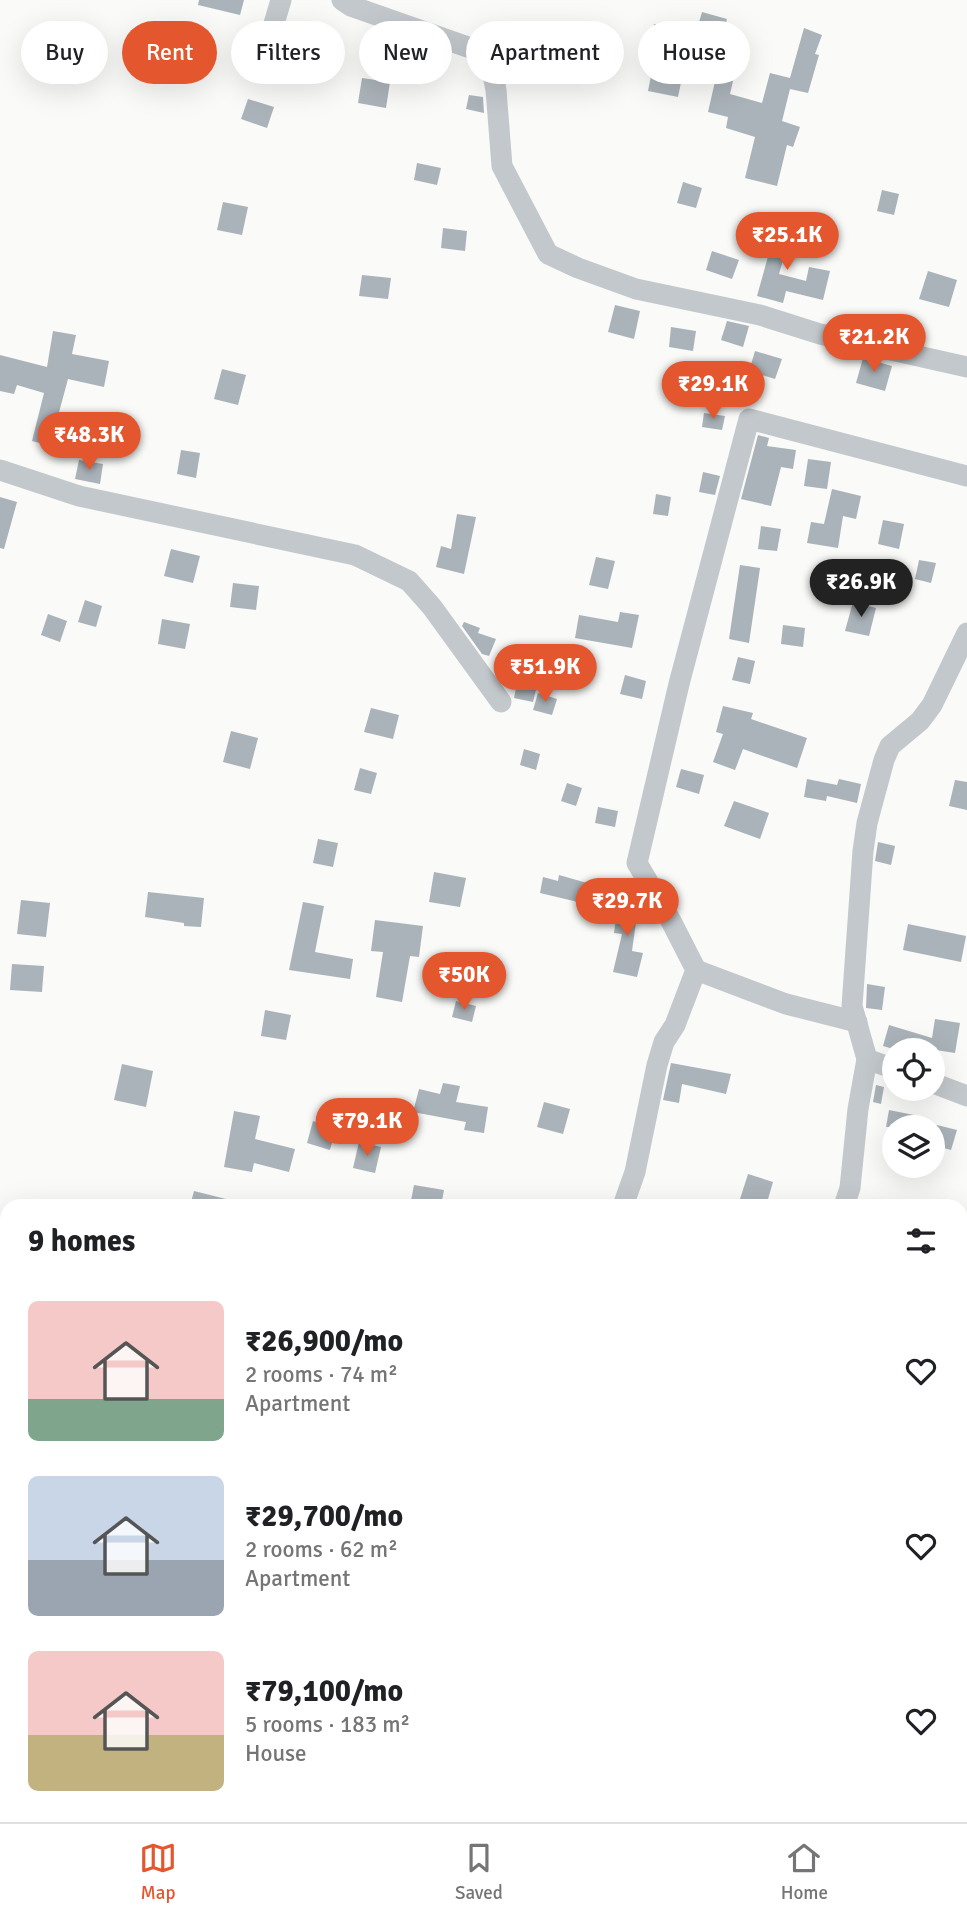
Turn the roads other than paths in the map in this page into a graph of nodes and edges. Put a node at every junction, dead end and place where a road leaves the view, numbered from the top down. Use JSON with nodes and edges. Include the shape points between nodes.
{"nodes":[{"id":1,"x":281,"y":0,"type":"edge"},
{"id":2,"x":342,"y":0,"type":"edge"},
{"id":3,"x":275,"y":21,"type":"edge"},
{"id":4,"x":967,"y":367,"type":"edge"},
{"id":5,"x":0,"y":470,"type":"edge"},
{"id":6,"x":967,"y":477,"type":"edge"},
{"id":7,"x":967,"y":633,"type":"edge"},
{"id":8,"x":501,"y":702,"type":"dead end"},
{"id":9,"x":696,"y":970,"type":"junction"},
{"id":10,"x":857,"y":1022,"type":"junction"},
{"id":11,"x":867,"y":1059,"type":"junction"},
{"id":12,"x":882,"y":1065,"type":"edge"},
{"id":13,"x":945,"y":1088,"type":"edge"},
{"id":14,"x":967,"y":1096,"type":"edge"},
{"id":15,"x":625,"y":1199,"type":"edge"},
{"id":16,"x":846,"y":1199,"type":"edge"}],
"edges":[{"from":1,"to":3,"type":"street"},
{"from":2,"to":4,"type":"street","via":[[479,51],[491,65],[502,166],[548,254],[636,289]]},
{"from":5,"to":8,"type":"street","via":[[79,496],[355,555],[409,581]]},
{"from":6,"to":9,"type":"street","via":[[749,419],[637,863]]},
{"from":7,"to":10,"type":"street","via":[[932,705],[890,746],[884,760],[863,851],[852,1006]]},
{"from":9,"to":10,"type":"street","via":[[786,1004]]},
{"from":9,"to":15,"type":"street","via":[[664,1042]]},
{"from":10,"to":11,"type":"street"},
{"from":11,"to":12,"type":"street"},
{"from":11,"to":16,"type":"street"},
{"from":13,"to":14,"type":"street"}]}
